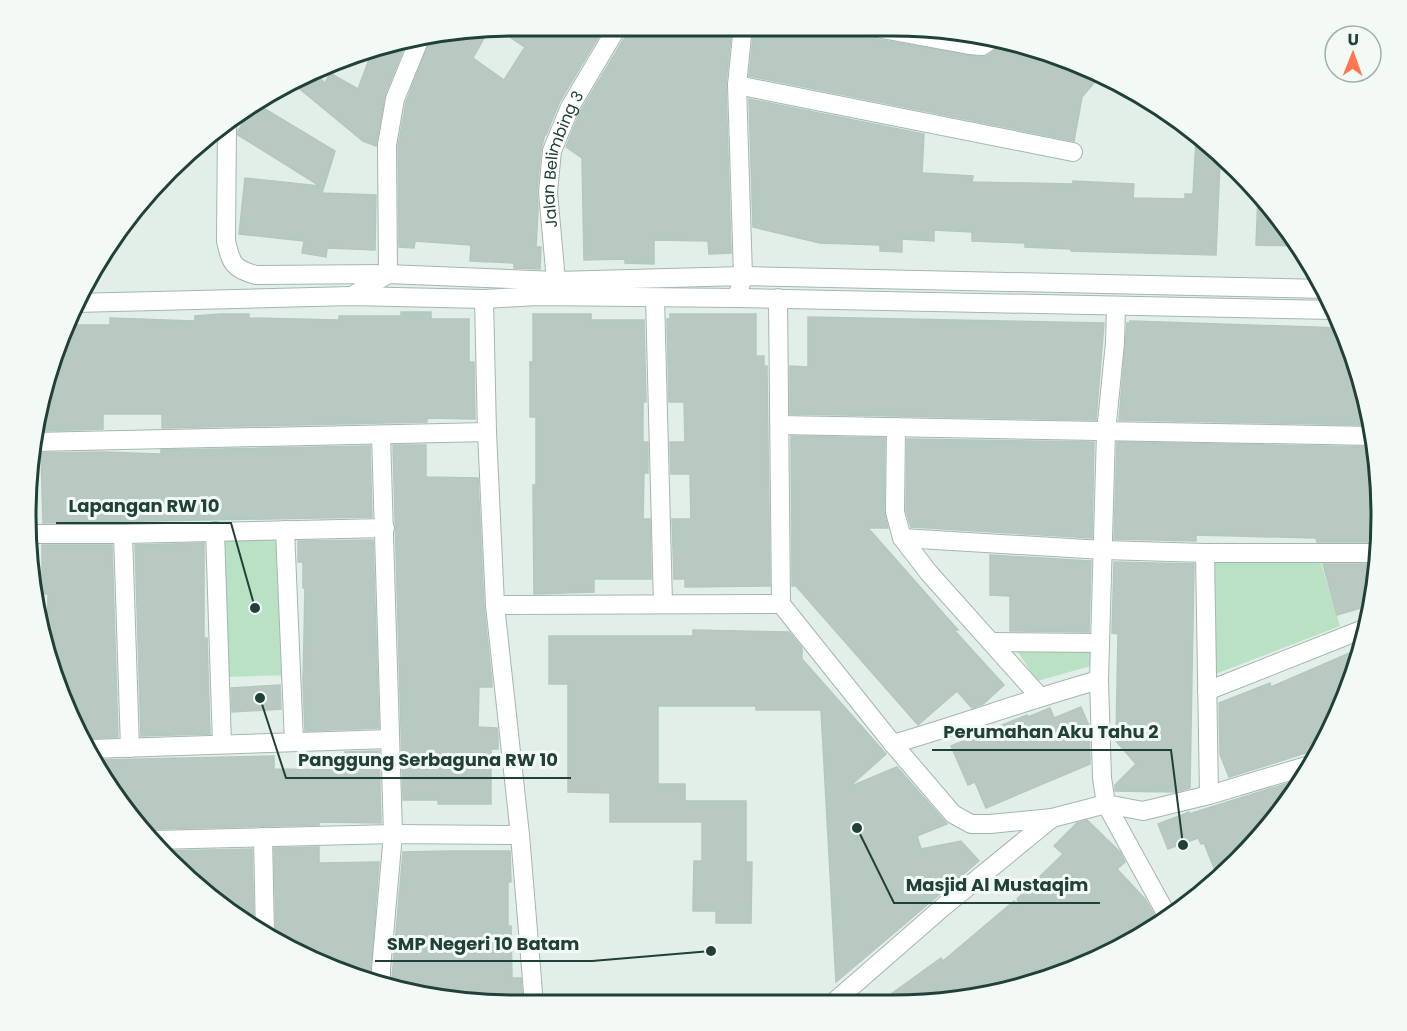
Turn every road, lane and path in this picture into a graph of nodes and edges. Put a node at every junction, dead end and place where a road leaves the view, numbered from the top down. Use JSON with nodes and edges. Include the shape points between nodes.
{"nodes":[{"id":1,"x":612,"y":36,"type":"edge"},
{"id":2,"x":743,"y":36,"type":"edge"},
{"id":3,"x":930,"y":38,"type":"edge"},
{"id":4,"x":984,"y":45,"type":"edge"},
{"id":5,"x":417,"y":46,"type":"edge"},
{"id":6,"x":737,"y":85,"type":"junction"},
{"id":7,"x":227,"y":133,"type":"edge"},
{"id":8,"x":1073,"y":152,"type":"dead end"},
{"id":9,"x":388,"y":274,"type":"junction"},
{"id":10,"x":743,"y":276,"type":"junction"},
{"id":11,"x":556,"y":281,"type":"junction"},
{"id":12,"x":1314,"y":289,"type":"edge"},
{"id":13,"x":352,"y":296,"type":"junction"},
{"id":14,"x":537,"y":296,"type":"junction"},
{"id":15,"x":655,"y":298,"type":"junction"},
{"id":16,"x":737,"y":298,"type":"junction"},
{"id":17,"x":778,"y":298,"type":"junction"},
{"id":18,"x":484,"y":299,"type":"junction"},
{"id":19,"x":85,"y":303,"type":"edge"},
{"id":20,"x":1116,"y":306,"type":"junction"},
{"id":21,"x":1325,"y":310,"type":"edge"},
{"id":22,"x":780,"y":425,"type":"junction"},
{"id":23,"x":896,"y":427,"type":"junction"},
{"id":24,"x":487,"y":432,"type":"junction"},
{"id":25,"x":1106,"y":432,"type":"junction"},
{"id":26,"x":381,"y":435,"type":"junction"},
{"id":27,"x":1364,"y":436,"type":"edge"},
{"id":28,"x":42,"y":442,"type":"edge"},
{"id":29,"x":385,"y":528,"type":"junction"},
{"id":30,"x":285,"y":530,"type":"junction"},
{"id":31,"x":215,"y":531,"type":"junction"},
{"id":32,"x":37,"y":534,"type":"edge"},
{"id":33,"x":123,"y":534,"type":"junction"},
{"id":34,"x":902,"y":538,"type":"junction"},
{"id":35,"x":1103,"y":550,"type":"junction"},
{"id":36,"x":1205,"y":553,"type":"junction"},
{"id":37,"x":1369,"y":553,"type":"edge"},
{"id":38,"x":663,"y":604,"type":"junction"},
{"id":39,"x":781,"y":604,"type":"junction"},
{"id":40,"x":495,"y":605,"type":"junction"},
{"id":41,"x":1357,"y":632,"type":"edge"},
{"id":42,"x":992,"y":642,"type":"junction"},
{"id":43,"x":1100,"y":643,"type":"junction"},
{"id":44,"x":1099,"y":680,"type":"junction"},
{"id":45,"x":1207,"y":692,"type":"junction"},
{"id":46,"x":1040,"y":697,"type":"junction"},
{"id":47,"x":390,"y":739,"type":"junction"},
{"id":48,"x":294,"y":742,"type":"junction"},
{"id":49,"x":222,"y":744,"type":"junction"},
{"id":50,"x":893,"y":744,"type":"junction"},
{"id":51,"x":130,"y":748,"type":"junction"},
{"id":52,"x":97,"y":749,"type":"edge"},
{"id":53,"x":1299,"y":768,"type":"edge"},
{"id":54,"x":1209,"y":795,"type":"junction"},
{"id":55,"x":1106,"y":804,"type":"junction"},
{"id":56,"x":1052,"y":818,"type":"junction"},
{"id":57,"x":393,"y":834,"type":"junction"},
{"id":58,"x":520,"y":835,"type":"junction"},
{"id":59,"x":264,"y":837,"type":"junction"},
{"id":60,"x":162,"y":840,"type":"edge"},
{"id":61,"x":1164,"y":910,"type":"edge"},
{"id":62,"x":265,"y":924,"type":"edge"},
{"id":63,"x":381,"y":976,"type":"edge"},
{"id":64,"x":533,"y":995,"type":"edge"},
{"id":65,"x":842,"y":995,"type":"edge"}],
"edges":[{"from":1,"to":11,"type":"street","name":"Jalan Belimbing 3","via":[[570,107],[552,152],[548,192]]},
{"from":2,"to":6,"type":"street"},
{"from":3,"to":4,"type":"street"},
{"from":5,"to":9,"type":"street","via":[[395,99],[387,145]]},
{"from":6,"to":8,"type":"street"},
{"from":6,"to":10,"type":"street"},
{"from":7,"to":9,"type":"street","via":[[226,241],[238,270],[256,276]]},
{"from":9,"to":11,"type":"street"},
{"from":9,"to":13,"type":"street"},
{"from":10,"to":11,"type":"street"},
{"from":10,"to":12,"type":"street"},
{"from":10,"to":16,"type":"street"},
{"from":11,"to":14,"type":"street"},
{"from":13,"to":18,"type":"street"},
{"from":13,"to":19,"type":"street"},
{"from":14,"to":15,"type":"street"},
{"from":14,"to":18,"type":"street"},
{"from":15,"to":16,"type":"street"},
{"from":15,"to":38,"type":"street"},
{"from":16,"to":17,"type":"street"},
{"from":17,"to":20,"type":"street"},
{"from":17,"to":22,"type":"street"},
{"from":18,"to":24,"type":"street"},
{"from":20,"to":21,"type":"street"},
{"from":20,"to":25,"type":"street"},
{"from":22,"to":23,"type":"street"},
{"from":22,"to":39,"type":"street"},
{"from":23,"to":25,"type":"street"},
{"from":23,"to":34,"type":"street","via":[[895,512]]},
{"from":24,"to":26,"type":"street"},
{"from":24,"to":40,"type":"street"},
{"from":25,"to":27,"type":"street"},
{"from":25,"to":35,"type":"street"},
{"from":26,"to":28,"type":"street"},
{"from":26,"to":29,"type":"street"},
{"from":29,"to":30,"type":"street"},
{"from":29,"to":47,"type":"street"},
{"from":30,"to":31,"type":"street"},
{"from":30,"to":48,"type":"street"},
{"from":31,"to":33,"type":"street"},
{"from":31,"to":49,"type":"street"},
{"from":32,"to":33,"type":"street"},
{"from":33,"to":51,"type":"street"},
{"from":34,"to":35,"type":"street"},
{"from":34,"to":42,"type":"street"},
{"from":35,"to":36,"type":"street"},
{"from":35,"to":43,"type":"street"},
{"from":36,"to":37,"type":"street"},
{"from":36,"to":45,"type":"street"},
{"from":38,"to":39,"type":"street"},
{"from":38,"to":40,"type":"street"},
{"from":39,"to":50,"type":"street"},
{"from":40,"to":58,"type":"street"},
{"from":41,"to":45,"type":"street"},
{"from":42,"to":43,"type":"street"},
{"from":42,"to":46,"type":"street"},
{"from":43,"to":44,"type":"street"},
{"from":44,"to":46,"type":"street"},
{"from":44,"to":55,"type":"street"},
{"from":45,"to":54,"type":"street"},
{"from":46,"to":50,"type":"street"},
{"from":47,"to":48,"type":"street"},
{"from":47,"to":57,"type":"street"},
{"from":48,"to":49,"type":"street"},
{"from":49,"to":51,"type":"street"},
{"from":50,"to":56,"type":"street","via":[[953,814],[971,824]]},
{"from":51,"to":52,"type":"street"},
{"from":53,"to":54,"type":"street"},
{"from":54,"to":55,"type":"street","via":[[1143,811]]},
{"from":55,"to":56,"type":"street"},
{"from":55,"to":61,"type":"street"},
{"from":56,"to":65,"type":"street"},
{"from":57,"to":58,"type":"street"},
{"from":57,"to":59,"type":"street"},
{"from":57,"to":63,"type":"street"},
{"from":58,"to":64,"type":"street"},
{"from":59,"to":60,"type":"street"},
{"from":59,"to":62,"type":"street"}]}
